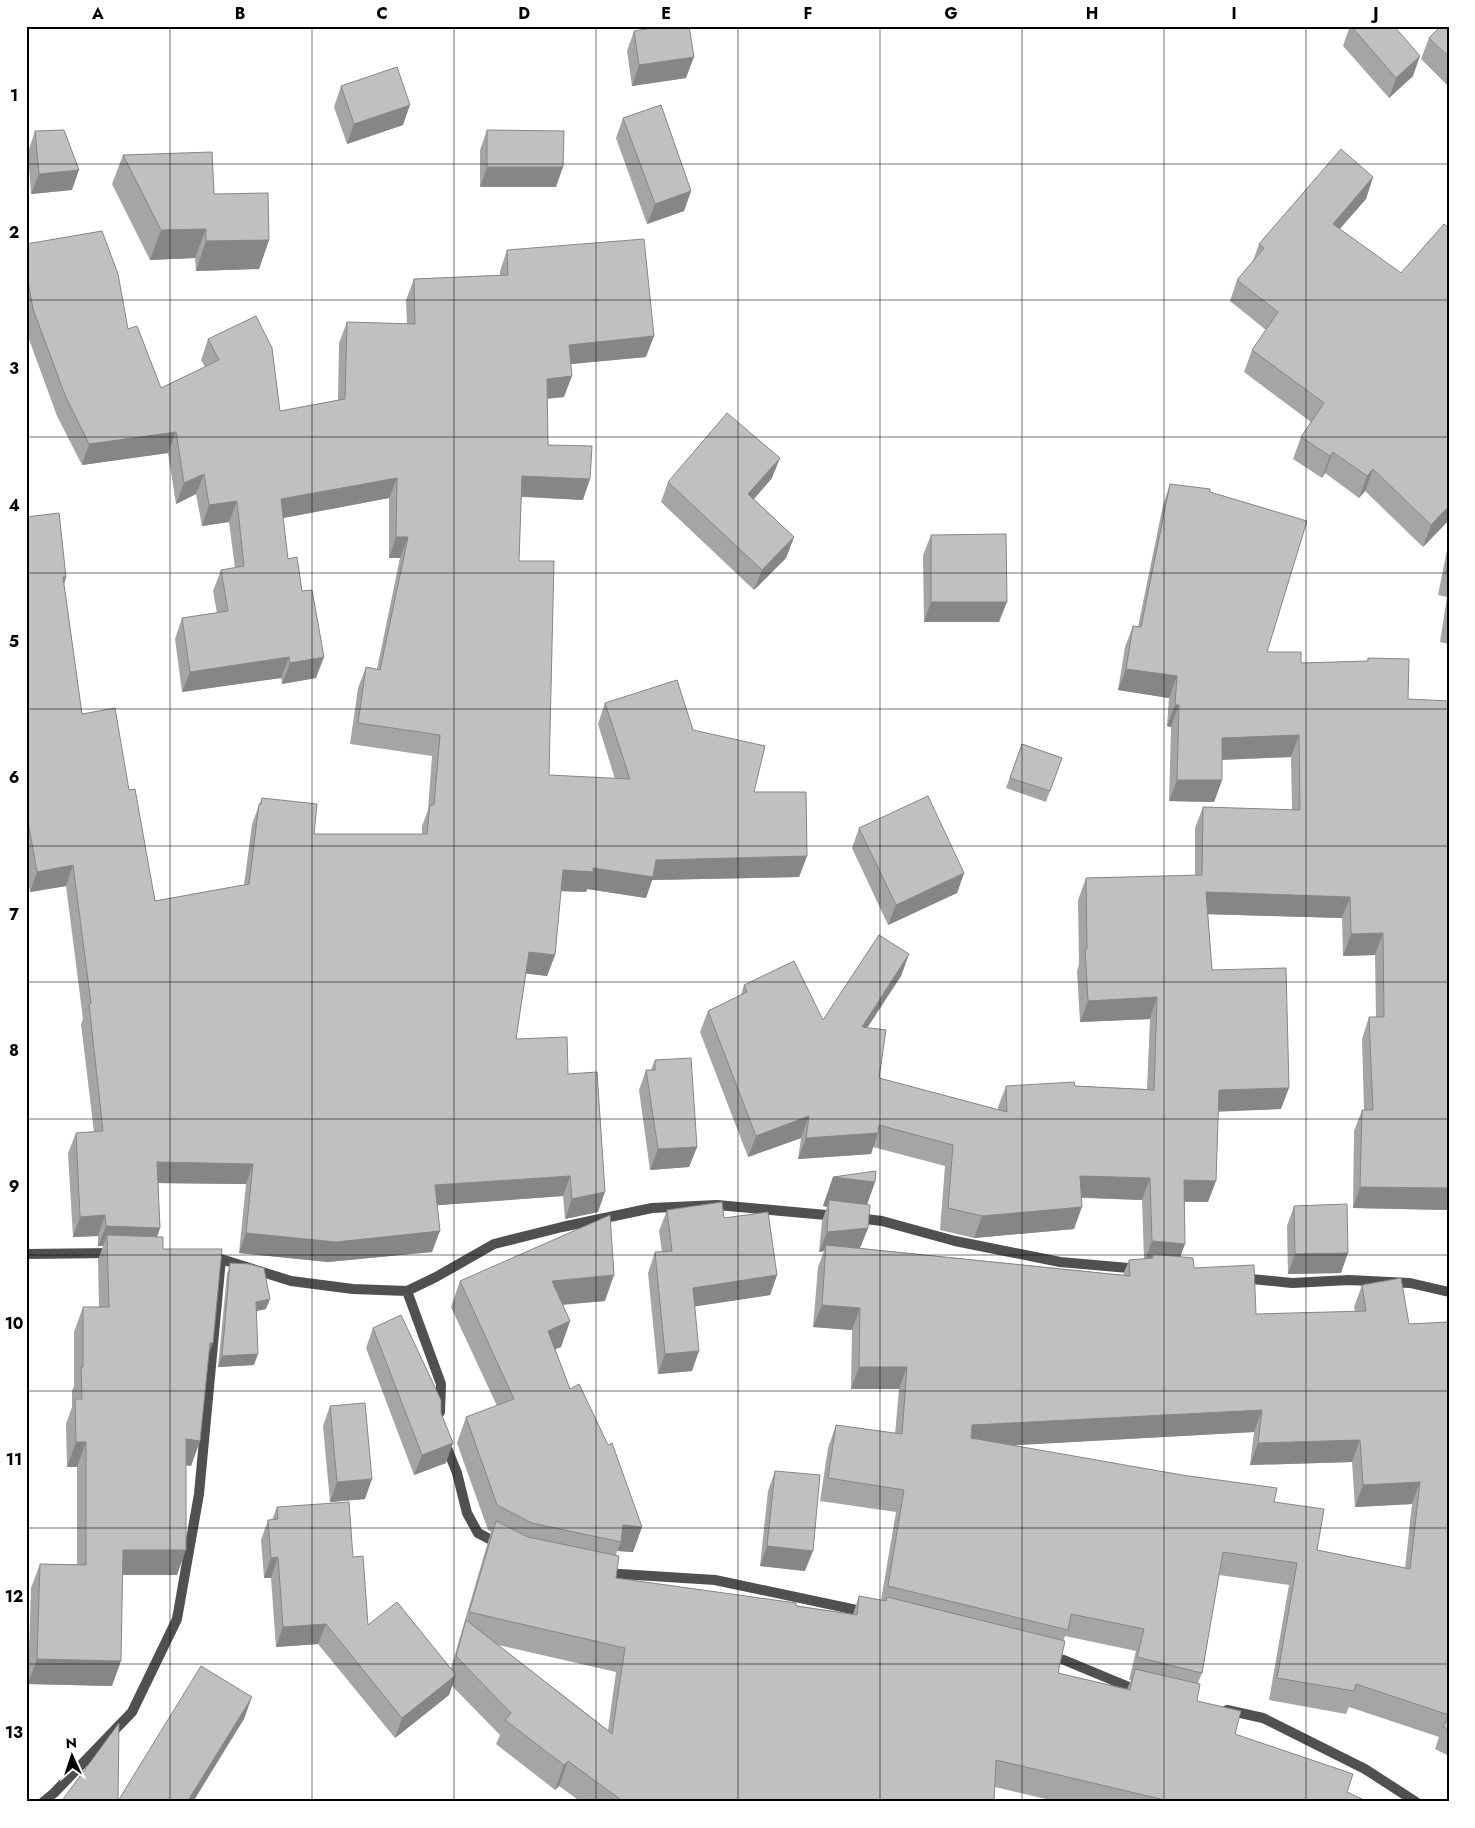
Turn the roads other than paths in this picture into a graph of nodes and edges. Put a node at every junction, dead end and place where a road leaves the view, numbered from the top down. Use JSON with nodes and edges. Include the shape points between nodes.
{"nodes":[{"id":1,"x":26,"y":1254,"type":"edge"},
{"id":2,"x":125,"y":1254,"type":"edge"},
{"id":3,"x":192,"y":1257,"type":"edge"},
{"id":4,"x":221,"y":1259,"type":"junction"},
{"id":5,"x":1146,"y":1269,"type":"edge"},
{"id":6,"x":1234,"y":1277,"type":"edge"},
{"id":7,"x":407,"y":1291,"type":"junction"},
{"id":8,"x":1449,"y":1292,"type":"edge"},
{"id":9,"x":512,"y":1550,"type":"edge"},
{"id":10,"x":593,"y":1570,"type":"edge"},
{"id":11,"x":874,"y":1614,"type":"edge"},
{"id":12,"x":1037,"y":1654,"type":"edge"},
{"id":13,"x":1148,"y":1692,"type":"edge"},
{"id":14,"x":1215,"y":1707,"type":"edge"},
{"id":15,"x":43,"y":1802,"type":"edge"},
{"id":16,"x":1416,"y":1802,"type":"edge"}],
"edges":[{"from":1,"to":2,"type":"street"},
{"from":3,"to":4,"type":"street"},
{"from":4,"to":7,"type":"street","via":[[291,1282],[353,1290]]},
{"from":4,"to":15,"type":"street","via":[[199,1494],[177,1619],[132,1712]]},
{"from":5,"to":7,"type":"street","via":[[1060,1262],[882,1222],[717,1205],[652,1208],[494,1244]]},
{"from":6,"to":8,"type":"street","via":[[1292,1282],[1410,1283]]},
{"from":7,"to":9,"type":"street","via":[[441,1384],[440,1426],[467,1513],[478,1532]]},
{"from":10,"to":11,"type":"street","via":[[715,1580]]},
{"from":12,"to":13,"type":"street","via":[[1064,1660]]},
{"from":14,"to":16,"type":"street","via":[[1263,1718],[1365,1769]]}]}
